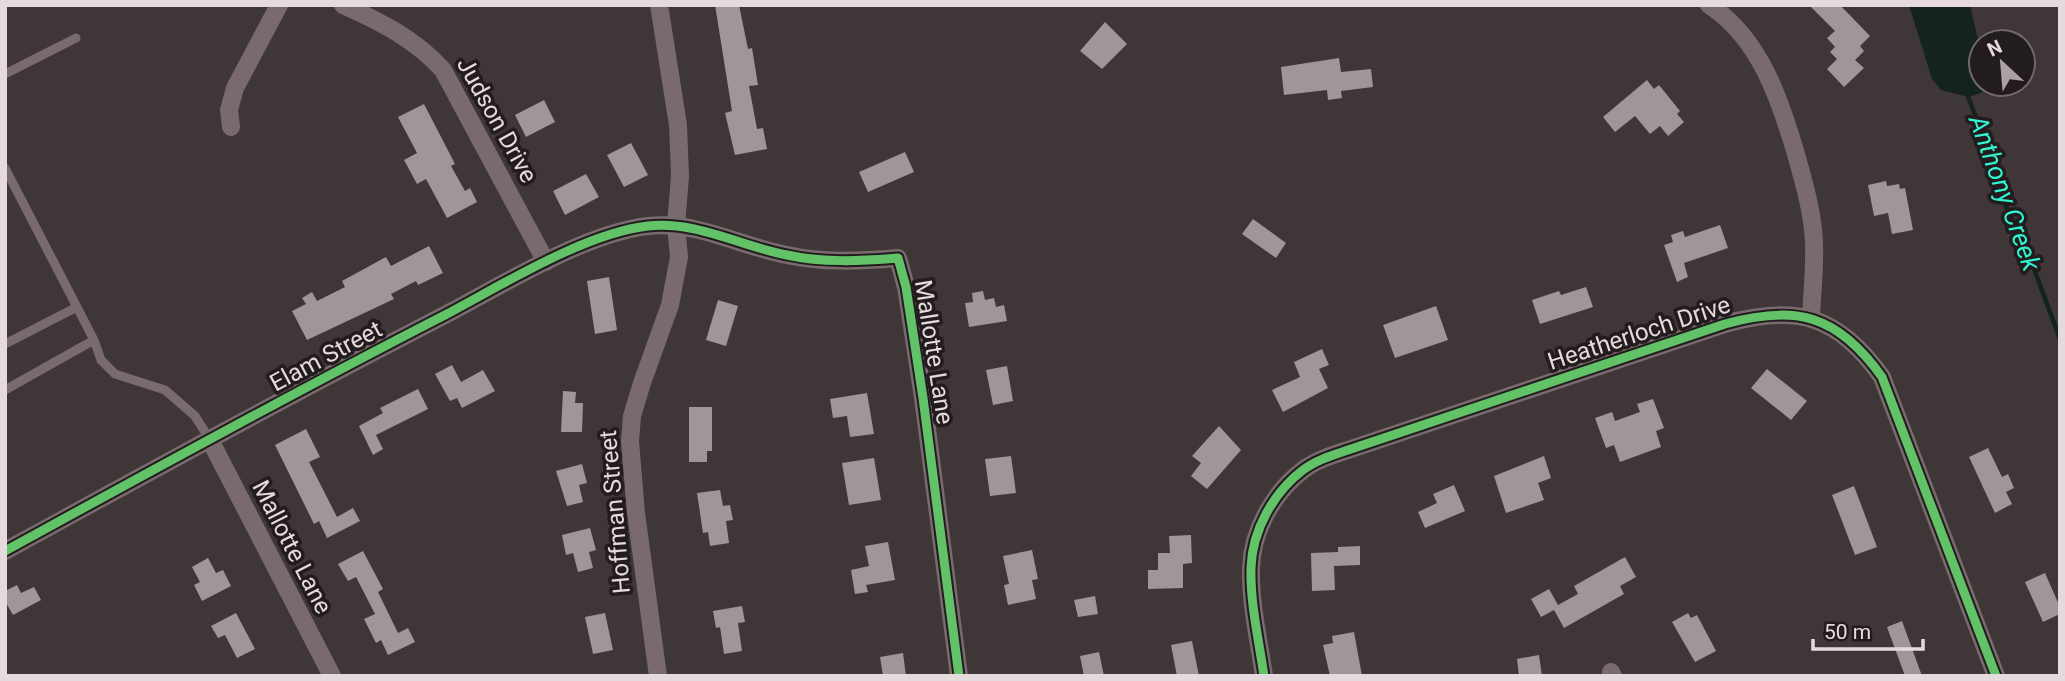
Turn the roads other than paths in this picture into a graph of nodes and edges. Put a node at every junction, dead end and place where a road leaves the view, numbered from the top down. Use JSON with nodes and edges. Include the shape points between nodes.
{"nodes":[{"id":1,"x":279,"y":5,"type":"edge"},
{"id":2,"x":344,"y":5,"type":"edge"},
{"id":3,"x":659,"y":5,"type":"edge"},
{"id":4,"x":1709,"y":5,"type":"edge"},
{"id":5,"x":76,"y":38,"type":"dead end"},
{"id":6,"x":5,"y":75,"type":"edge"},
{"id":7,"x":231,"y":127,"type":"dead end"},
{"id":8,"x":5,"y":168,"type":"edge"},
{"id":9,"x":676,"y":225,"type":"junction"},
{"id":10,"x":546,"y":262,"type":"junction"},
{"id":11,"x":77,"y":307,"type":"junction"},
{"id":12,"x":1811,"y":318,"type":"junction"},
{"id":13,"x":93,"y":340,"type":"junction"},
{"id":14,"x":5,"y":344,"type":"edge"},
{"id":15,"x":5,"y":390,"type":"edge"},
{"id":16,"x":210,"y":440,"type":"junction"},
{"id":17,"x":5,"y":551,"type":"edge"},
{"id":18,"x":332,"y":676,"type":"edge"},
{"id":19,"x":658,"y":676,"type":"edge"},
{"id":20,"x":959,"y":676,"type":"edge"},
{"id":21,"x":1264,"y":676,"type":"edge"},
{"id":22,"x":1996,"y":676,"type":"edge"}],
"edges":[{"from":1,"to":7,"type":"street","via":[[235,88],[229,110]]},
{"from":2,"to":10,"type":"street","name":"Judson Drive","via":[[405,36],[443,70]]},
{"from":3,"to":9,"type":"street","name":"Hoffman Street","via":[[678,125]]},
{"from":4,"to":12,"type":"street","via":[[1735,28],[1762,66],[1788,129],[1812,219]]},
{"from":5,"to":6,"type":"lane"},
{"from":8,"to":11,"type":"lane"},
{"from":9,"to":10,"type":"street","name":"Elam Street","via":[[632,229]]},
{"from":9,"to":19,"type":"street","name":"Hoffman Street","via":[[679,257],[670,304],[632,416],[630,441]]},
{"from":9,"to":20,"type":"street","name":"Mallotte Lane","via":[[796,257],[898,258],[923,398]]},
{"from":10,"to":16,"type":"street","name":"Elam Street"},
{"from":11,"to":13,"type":"lane"},
{"from":11,"to":14,"type":"lane"},
{"from":12,"to":21,"type":"street","name":"Heatherloch Drive","via":[[1780,314],[1725,324],[1305,468],[1272,503],[1254,546],[1251,568]]},
{"from":12,"to":22,"type":"street","name":"Heatherloch Drive","via":[[1851,340],[1882,377]]},
{"from":13,"to":15,"type":"lane"},
{"from":13,"to":16,"type":"lane","via":[[101,360],[115,374],[165,390],[195,416]]},
{"from":16,"to":17,"type":"street","name":"Elam Street"},
{"from":16,"to":18,"type":"street","name":"Mallotte Lane"}]}
